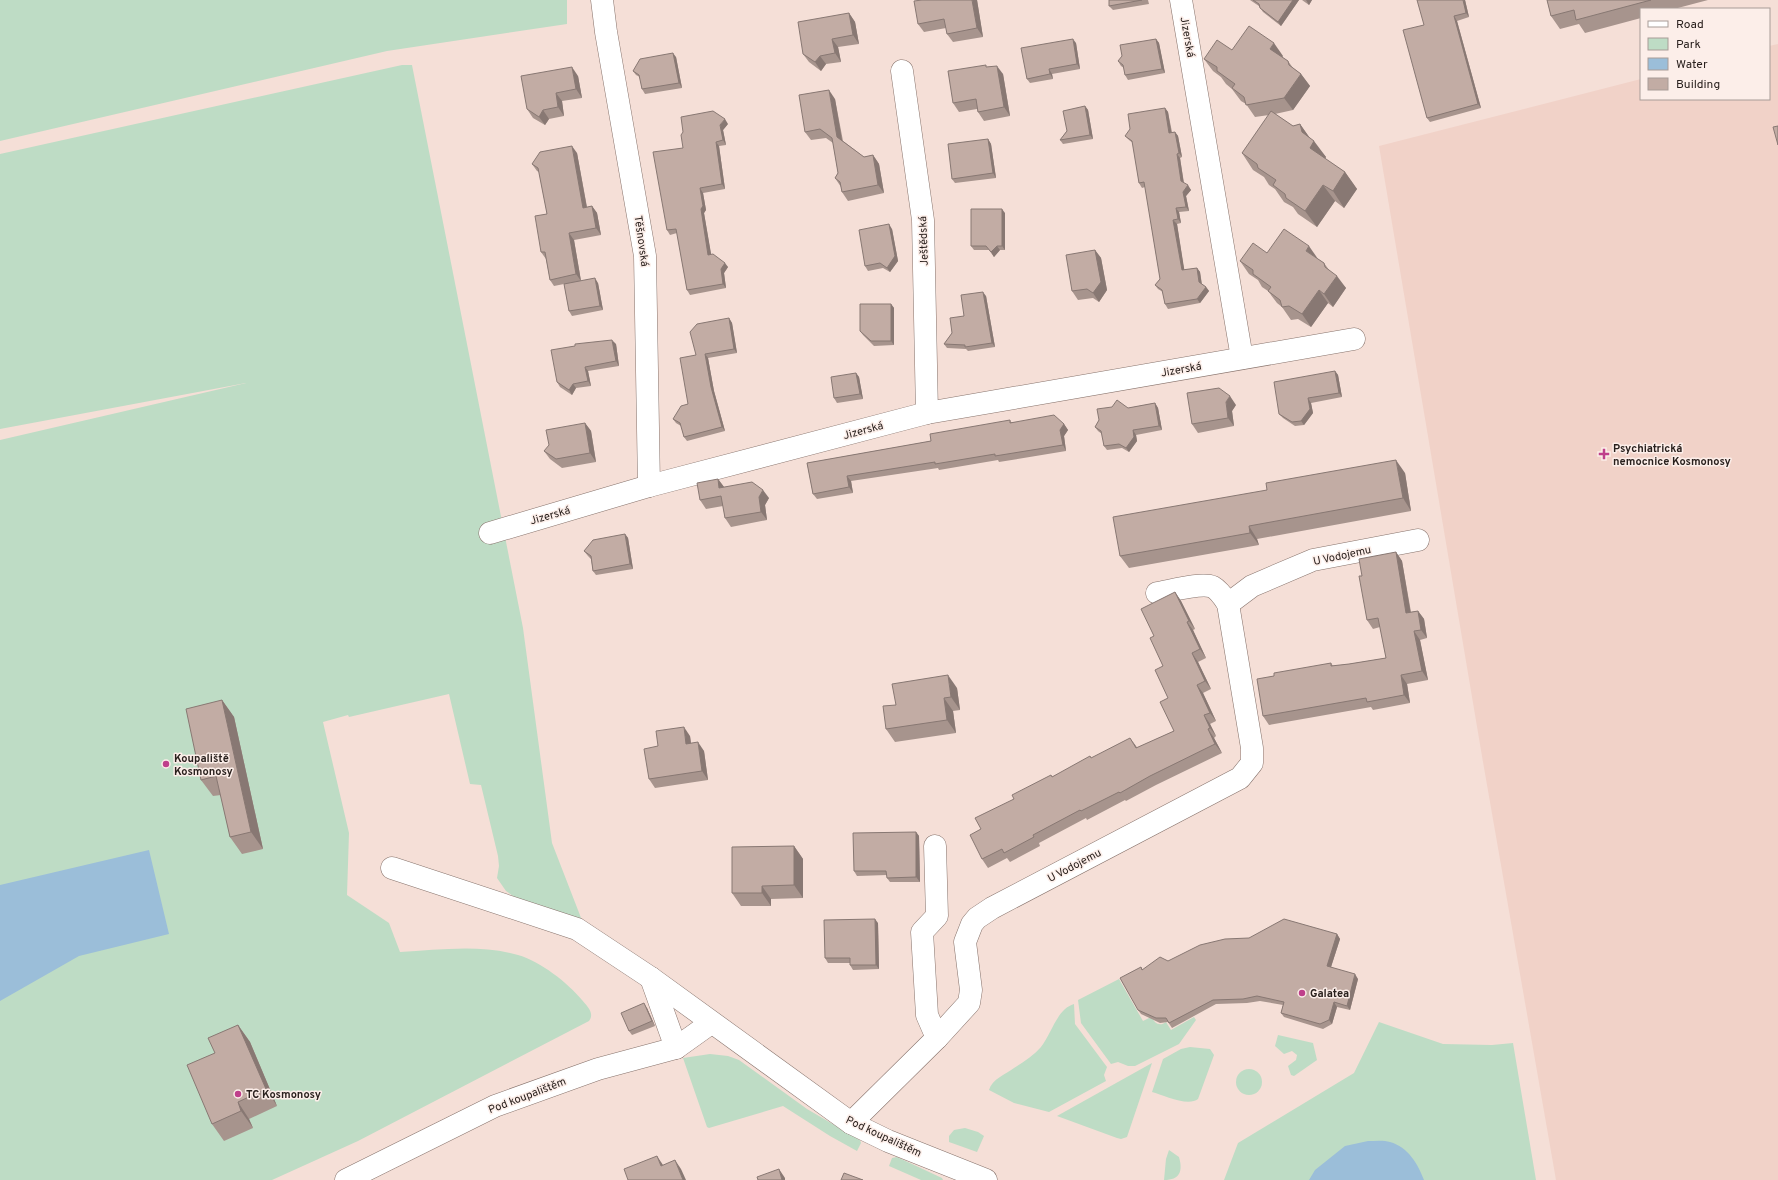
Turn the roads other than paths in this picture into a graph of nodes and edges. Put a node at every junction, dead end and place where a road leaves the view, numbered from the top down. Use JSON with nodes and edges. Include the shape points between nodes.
{"nodes":[{"id":1,"x":602,"y":0,"type":"edge"},
{"id":2,"x":1181,"y":0,"type":"edge"},
{"id":3,"x":902,"y":71,"type":"dead end"},
{"id":4,"x":1354,"y":339,"type":"dead end"},
{"id":5,"x":1242,"y":358,"type":"junction"},
{"id":6,"x":927,"y":413,"type":"junction"},
{"id":7,"x":649,"y":486,"type":"junction"},
{"id":8,"x":490,"y":533,"type":"dead end"},
{"id":9,"x":1418,"y":540,"type":"dead end"},
{"id":10,"x":1157,"y":593,"type":"dead end"},
{"id":11,"x":1228,"y":604,"type":"junction"},
{"id":12,"x":934,"y":846,"type":"dead end"},
{"id":13,"x":392,"y":868,"type":"dead end"},
{"id":14,"x":651,"y":978,"type":"junction"},
{"id":15,"x":711,"y":1023,"type":"junction"},
{"id":16,"x":937,"y":1038,"type":"junction"},
{"id":17,"x":676,"y":1048,"type":"junction"},
{"id":18,"x":851,"y":1124,"type":"junction"},
{"id":19,"x":346,"y":1180,"type":"edge"},
{"id":20,"x":986,"y":1180,"type":"edge"}],
"edges":[{"from":1,"to":7,"type":"street","name":"Těšnovská","via":[[646,256]]},
{"from":2,"to":5,"type":"street","name":"Jizerská"},
{"from":3,"to":6,"type":"street","name":"Ještědská","via":[[923,220]]},
{"from":4,"to":5,"type":"street","name":"Jizerská"},
{"from":5,"to":6,"type":"street","name":"Jizerská"},
{"from":6,"to":7,"type":"street","name":"Jizerská"},
{"from":7,"to":8,"type":"street","name":"Jizerská"},
{"from":9,"to":11,"type":"street","name":"U Vodojemu","via":[[1313,560],[1252,586]]},
{"from":10,"to":11,"type":"street","via":[[1203,586],[1213,587],[1222,594]]},
{"from":11,"to":16,"type":"street","name":"U Vodojemu","via":[[1252,748],[1252,763],[1240,778],[977,918],[967,932],[964,942],[969,1002]]},
{"from":12,"to":16,"type":"street","via":[[937,916],[922,932],[927,1015]]},
{"from":13,"to":14,"type":"street","name":"Pod koupalištěm","via":[[577,929]]},
{"from":14,"to":15,"type":"street","name":"Pod koupalištěm"},
{"from":14,"to":17,"type":"street"},
{"from":15,"to":17,"type":"street","name":"Pod koupalištěm"},
{"from":15,"to":18,"type":"street","name":"Pod koupalištěm"},
{"from":16,"to":18,"type":"street","name":"U Vodojemu"},
{"from":17,"to":19,"type":"street","name":"Pod koupalištěm","via":[[598,1069],[495,1106]]},
{"from":18,"to":20,"type":"street","name":"Pod koupalištěm"}]}
